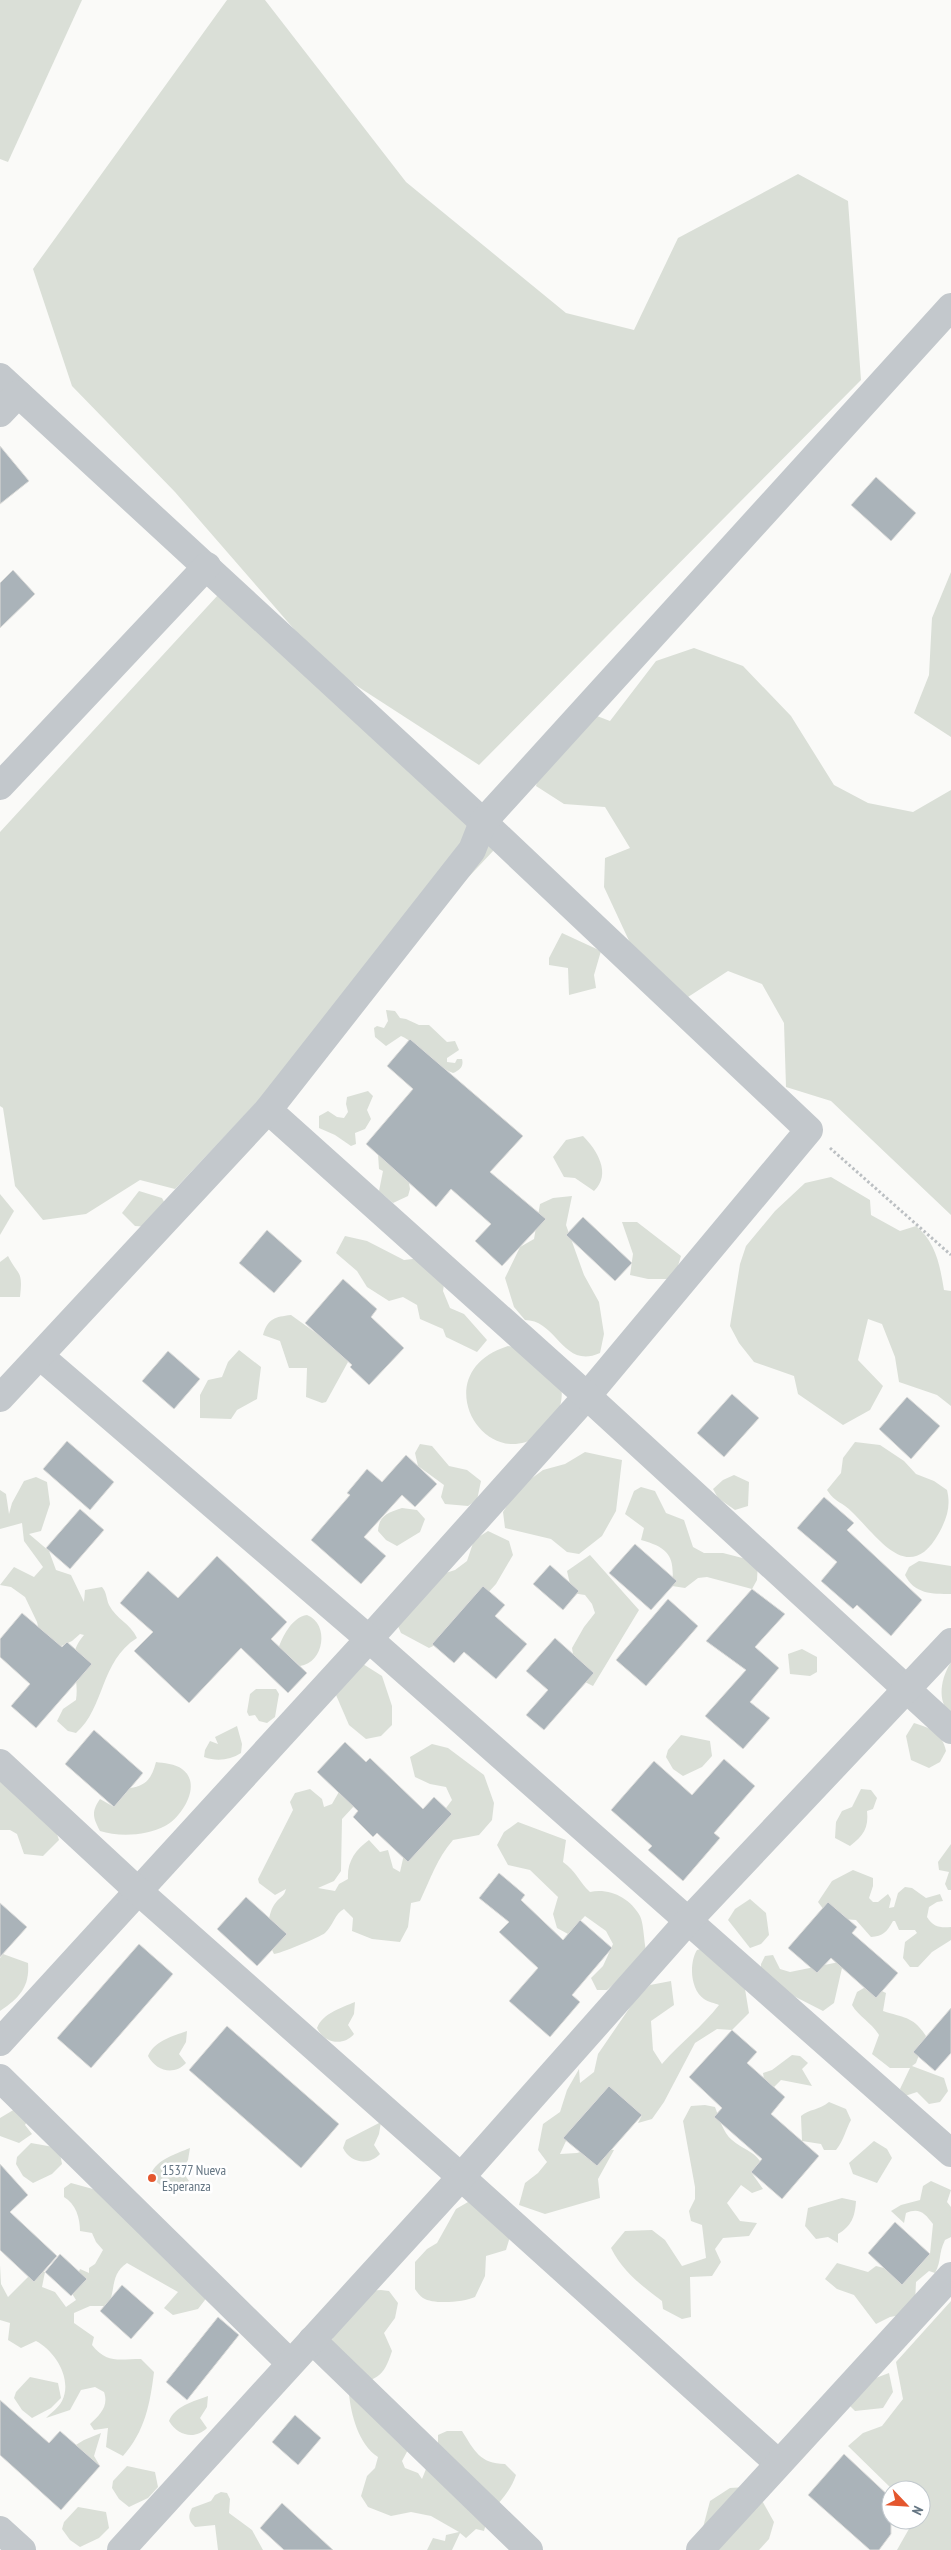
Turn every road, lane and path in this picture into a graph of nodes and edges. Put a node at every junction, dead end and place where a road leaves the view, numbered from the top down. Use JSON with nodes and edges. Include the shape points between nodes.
{"nodes":[{"id":1,"x":951,"y":307,"type":"edge"},
{"id":2,"x":6,"y":395,"type":"edge"},
{"id":3,"x":207,"y":566,"type":"junction"},
{"id":4,"x":0,"y":786,"type":"edge"},
{"id":5,"x":483,"y":822,"type":"junction"},
{"id":6,"x":268,"y":1110,"type":"junction"},
{"id":7,"x":809,"y":1130,"type":"junction"},
{"id":8,"x":951,"y":1255,"type":"edge"},
{"id":9,"x":40,"y":1356,"type":"junction"},
{"id":10,"x":587,"y":1396,"type":"junction"},
{"id":11,"x":0,"y":1398,"type":"edge"},
{"id":12,"x":369,"y":1639,"type":"junction"},
{"id":13,"x":951,"y":1642,"type":"edge"},
{"id":14,"x":907,"y":1690,"type":"junction"},
{"id":15,"x":951,"y":1730,"type":"edge"},
{"id":16,"x":0,"y":1762,"type":"edge"},
{"id":17,"x":137,"y":1890,"type":"junction"},
{"id":18,"x":687,"y":1922,"type":"junction"},
{"id":19,"x":0,"y":2042,"type":"edge"},
{"id":20,"x":0,"y":2078,"type":"edge"},
{"id":21,"x":951,"y":2153,"type":"edge"},
{"id":22,"x":461,"y":2177,"type":"junction"},
{"id":23,"x":951,"y":2276,"type":"edge"},
{"id":24,"x":312,"y":2340,"type":"junction"},
{"id":25,"x":290,"y":2364,"type":"junction"},
{"id":26,"x":778,"y":2463,"type":"junction"},
{"id":27,"x":0,"y":2530,"type":"edge"},
{"id":28,"x":22,"y":2550,"type":"edge"},
{"id":29,"x":121,"y":2550,"type":"edge"},
{"id":30,"x":529,"y":2550,"type":"edge"},
{"id":31,"x":700,"y":2550,"type":"edge"}],
"edges":[{"from":1,"to":5,"type":"street"},
{"from":2,"to":3,"type":"street"},
{"from":3,"to":4,"type":"street"},
{"from":3,"to":5,"type":"street"},
{"from":5,"to":6,"type":"street","via":[[472,850]]},
{"from":5,"to":7,"type":"street"},
{"from":6,"to":9,"type":"street"},
{"from":6,"to":10,"type":"street"},
{"from":7,"to":8,"type":"path"},
{"from":7,"to":10,"type":"street"},
{"from":9,"to":11,"type":"street"},
{"from":9,"to":12,"type":"street"},
{"from":10,"to":12,"type":"street"},
{"from":10,"to":14,"type":"street"},
{"from":12,"to":17,"type":"street"},
{"from":12,"to":18,"type":"street"},
{"from":13,"to":14,"type":"street"},
{"from":14,"to":15,"type":"street"},
{"from":14,"to":18,"type":"street"},
{"from":16,"to":17,"type":"street"},
{"from":17,"to":19,"type":"street"},
{"from":17,"to":22,"type":"street"},
{"from":18,"to":21,"type":"street"},
{"from":18,"to":22,"type":"street"},
{"from":20,"to":25,"type":"street"},
{"from":22,"to":24,"type":"street"},
{"from":22,"to":26,"type":"street"},
{"from":23,"to":26,"type":"street"},
{"from":24,"to":25,"type":"street"},
{"from":24,"to":30,"type":"street"},
{"from":25,"to":29,"type":"street"},
{"from":26,"to":31,"type":"street"},
{"from":27,"to":28,"type":"street"}]}
